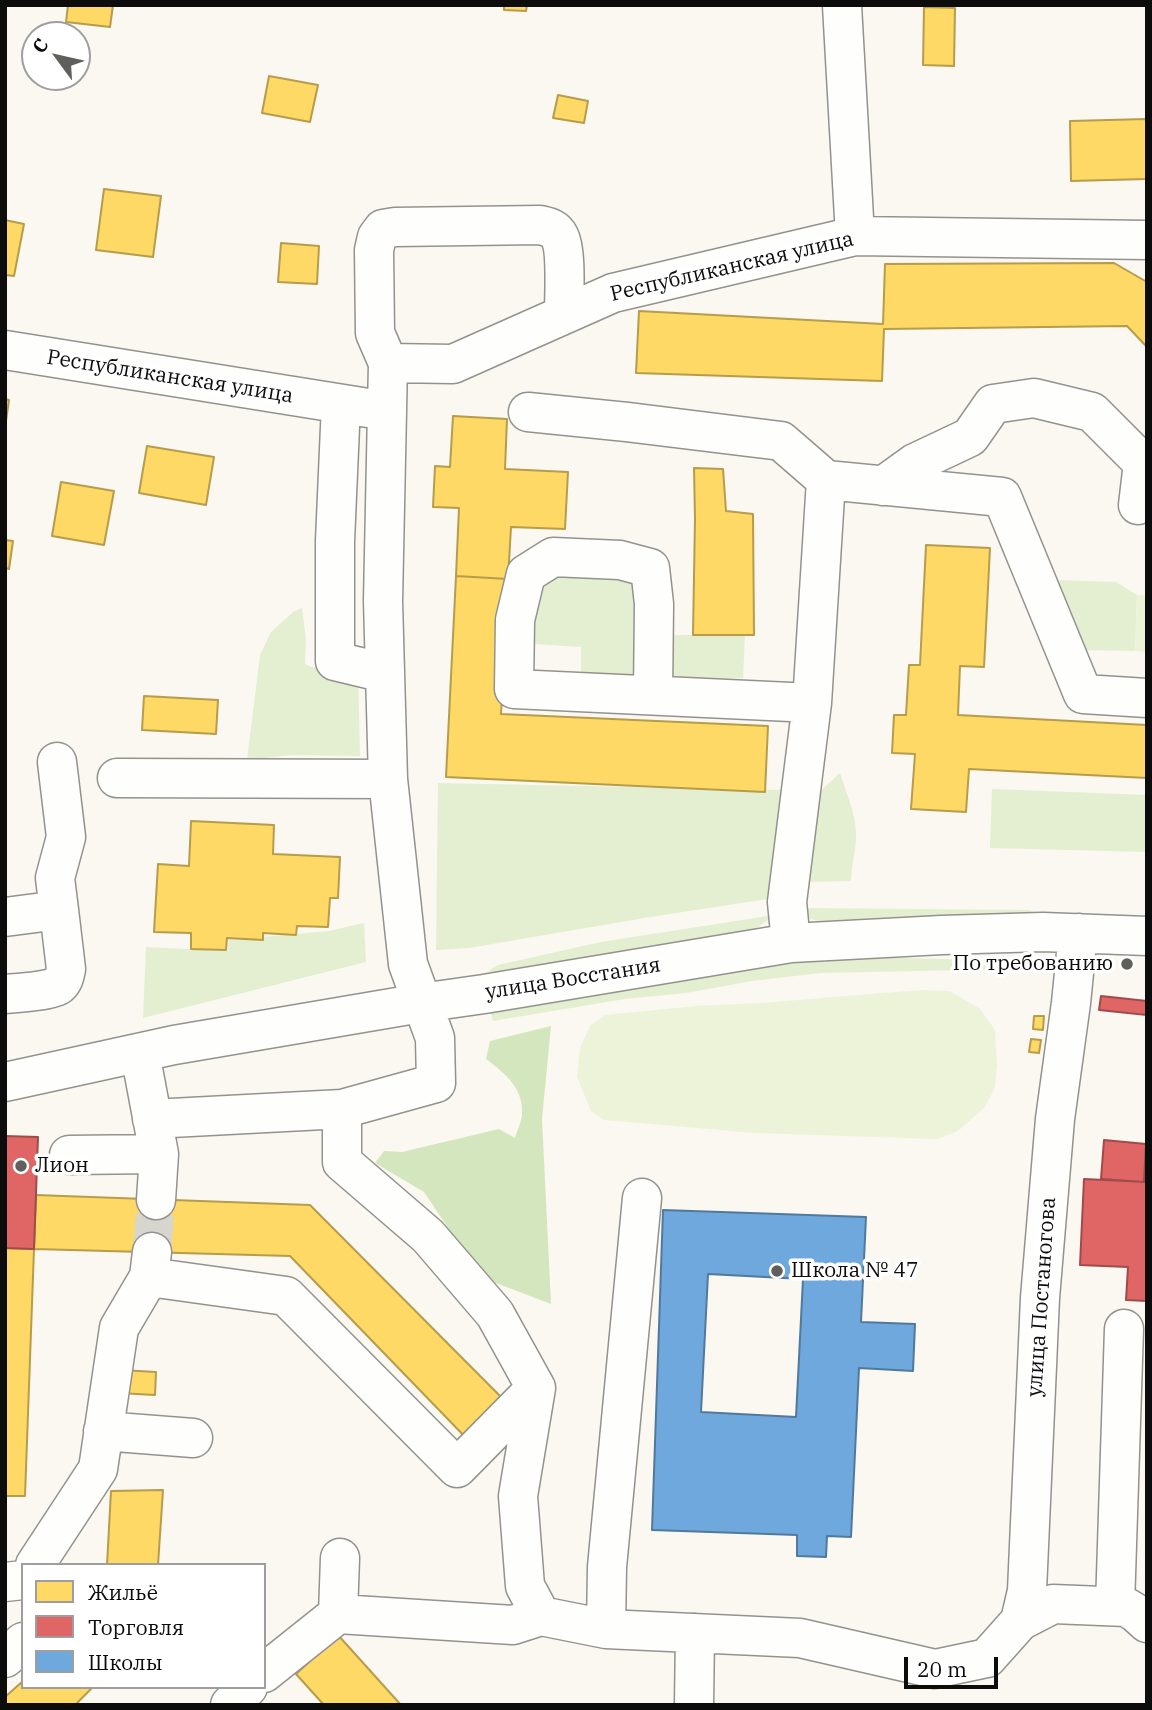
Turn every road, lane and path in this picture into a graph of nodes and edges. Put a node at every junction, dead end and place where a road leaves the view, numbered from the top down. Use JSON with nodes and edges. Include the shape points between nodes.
{"nodes":[{"id":1,"x":842,"y":5,"type":"edge"},
{"id":2,"x":855,"y":236,"type":"junction"},
{"id":3,"x":1147,"y":240,"type":"edge"},
{"id":4,"x":565,"y":314,"type":"junction"},
{"id":5,"x":5,"y":350,"type":"edge"},
{"id":6,"x":388,"y":363,"type":"junction"},
{"id":7,"x":341,"y":404,"type":"junction"},
{"id":8,"x":387,"y":411,"type":"junction"},
{"id":9,"x":528,"y":412,"type":"dead end"},
{"id":10,"x":826,"y":480,"type":"junction"},
{"id":11,"x":883,"y":486,"type":"junction"},
{"id":12,"x":1138,"y":505,"type":"dead end"},
{"id":13,"x":385,"y":673,"type":"junction"},
{"id":14,"x":653,"y":695,"type":"junction"},
{"id":15,"x":1147,"y":698,"type":"edge"},
{"id":16,"x":812,"y":703,"type":"junction"},
{"id":17,"x":57,"y":762,"type":"dead end"},
{"id":18,"x":117,"y":778,"type":"dead end"},
{"id":19,"x":388,"y":779,"type":"junction"},
{"id":20,"x":59,"y":910,"type":"junction"},
{"id":21,"x":5,"y":917,"type":"edge"},
{"id":22,"x":1078,"y":933,"type":"junction"},
{"id":23,"x":1147,"y":936,"type":"edge"},
{"id":24,"x":791,"y":943,"type":"junction"},
{"id":25,"x":5,"y":994,"type":"edge"},
{"id":26,"x":421,"y":1003,"type":"junction"},
{"id":27,"x":139,"y":1053,"type":"junction"},
{"id":28,"x":5,"y":1082,"type":"edge"},
{"id":29,"x":342,"y":1110,"type":"junction"},
{"id":30,"x":156,"y":1137,"type":"junction"},
{"id":31,"x":69,"y":1155,"type":"dead end"},
{"id":32,"x":642,"y":1198,"type":"dead end"},
{"id":33,"x":156,"y":1200,"type":"tunnel mouth"},
{"id":34,"x":1125,"y":1328,"type":"dead end"},
{"id":35,"x":536,"y":1388,"type":"junction"},
{"id":36,"x":103,"y":1431,"type":"junction"},
{"id":37,"x":193,"y":1438,"type":"dead end"},
{"id":38,"x":65,"y":1519,"type":"junction"},
{"id":39,"x":340,"y":1558,"type":"dead end"},
{"id":40,"x":36,"y":1563,"type":"edge"},
{"id":41,"x":60,"y":1563,"type":"edge"},
{"id":42,"x":338,"y":1614,"type":"junction"},
{"id":43,"x":1131,"y":1615,"type":"edge"},
{"id":44,"x":541,"y":1616,"type":"junction"},
{"id":45,"x":1020,"y":1621,"type":"junction"},
{"id":46,"x":606,"y":1629,"type":"junction"},
{"id":47,"x":695,"y":1633,"type":"junction"},
{"id":48,"x":21,"y":1644,"type":"edge"},
{"id":49,"x":5,"y":1658,"type":"edge"},
{"id":50,"x":266,"y":1671,"type":"edge"},
{"id":51,"x":246,"y":1689,"type":"edge"},
{"id":52,"x":260,"y":1689,"type":"edge"},
{"id":53,"x":230,"y":1705,"type":"edge"},
{"id":54,"x":274,"y":1705,"type":"edge"},
{"id":55,"x":694,"y":1705,"type":"edge"}],
"edges":[{"from":1,"to":2,"type":"street"},
{"from":2,"to":3,"type":"street","name":"Республиканская улица"},
{"from":2,"to":4,"type":"street","name":"Республиканская улица","via":[[613,293]]},
{"from":4,"to":6,"type":"street","name":"Республиканская улица","via":[[453,364]]},
{"from":4,"to":6,"type":"street","via":[[564,252],[560,236],[551,228],[383,229],[374,250],[375,333]]},
{"from":5,"to":7,"type":"street","name":"Республиканская улица"},
{"from":6,"to":8,"type":"street"},
{"from":7,"to":8,"type":"street","name":"Республиканская улица"},
{"from":7,"to":13,"type":"street","via":[[335,661]]},
{"from":8,"to":13,"type":"street"},
{"from":9,"to":10,"type":"street","via":[[780,441]]},
{"from":10,"to":11,"type":"street"},
{"from":10,"to":16,"type":"street"},
{"from":11,"to":12,"type":"street","via":[[915,463],[970,438],[993,404],[1034,398],[1092,412],[1143,463]]},
{"from":11,"to":15,"type":"street","via":[[1002,497],[1083,694]]},
{"from":13,"to":19,"type":"street"},
{"from":14,"to":14,"type":"street","via":[[650,568],[620,559],[553,557],[526,574],[515,620],[514,689]]},
{"from":14,"to":16,"type":"street"},
{"from":16,"to":24,"type":"street","via":[[787,901]]},
{"from":17,"to":20,"type":"street","via":[[66,838],[55,878]]},
{"from":18,"to":19,"type":"street"},
{"from":19,"to":26,"type":"street","via":[[408,964]]},
{"from":20,"to":21,"type":"street"},
{"from":20,"to":25,"type":"street","via":[[65,978],[52,988]]},
{"from":22,"to":23,"type":"street","name":"улица Восстания"},
{"from":22,"to":24,"type":"street","name":"улица Восстания"},
{"from":22,"to":45,"type":"street","name":"улица Постаногова","via":[[1055,1119],[1040,1298],[1027,1591]]},
{"from":24,"to":26,"type":"street","name":"улица Восстания"},
{"from":26,"to":27,"type":"street","name":"улица Восстания"},
{"from":26,"to":29,"type":"street","via":[[435,1038],[436,1083]]},
{"from":27,"to":28,"type":"street","name":"улица Восстания"},
{"from":27,"to":30,"type":"street"},
{"from":29,"to":30,"type":"street"},
{"from":29,"to":35,"type":"street","via":[[342,1162],[428,1236],[495,1314]]},
{"from":30,"to":31,"type":"street"},
{"from":30,"to":33,"type":"street"},
{"from":32,"to":46,"type":"street","via":[[607,1567]]},
{"from":34,"to":43,"type":"street"},
{"from":35,"to":36,"type":"street","via":[[457,1468],[286,1296],[151,1265],[119,1328]]},
{"from":35,"to":44,"type":"street","via":[[518,1496],[525,1586]]},
{"from":36,"to":37,"type":"street"},
{"from":36,"to":38,"type":"street","via":[[98,1469]]},
{"from":38,"to":40,"type":"street"},
{"from":38,"to":41,"type":"street"},
{"from":39,"to":42,"type":"street"},
{"from":42,"to":44,"type":"street","via":[[513,1625]]},
{"from":42,"to":50,"type":"street"},
{"from":43,"to":45,"type":"street","via":[[1052,1604]]},
{"from":44,"to":46,"type":"street"},
{"from":45,"to":47,"type":"street","via":[[987,1658],[935,1669],[800,1638]]},
{"from":46,"to":47,"type":"street"},
{"from":47,"to":55,"type":"street"},
{"from":48,"to":49,"type":"street"},
{"from":51,"to":53,"type":"street"},
{"from":52,"to":54,"type":"street"}]}
